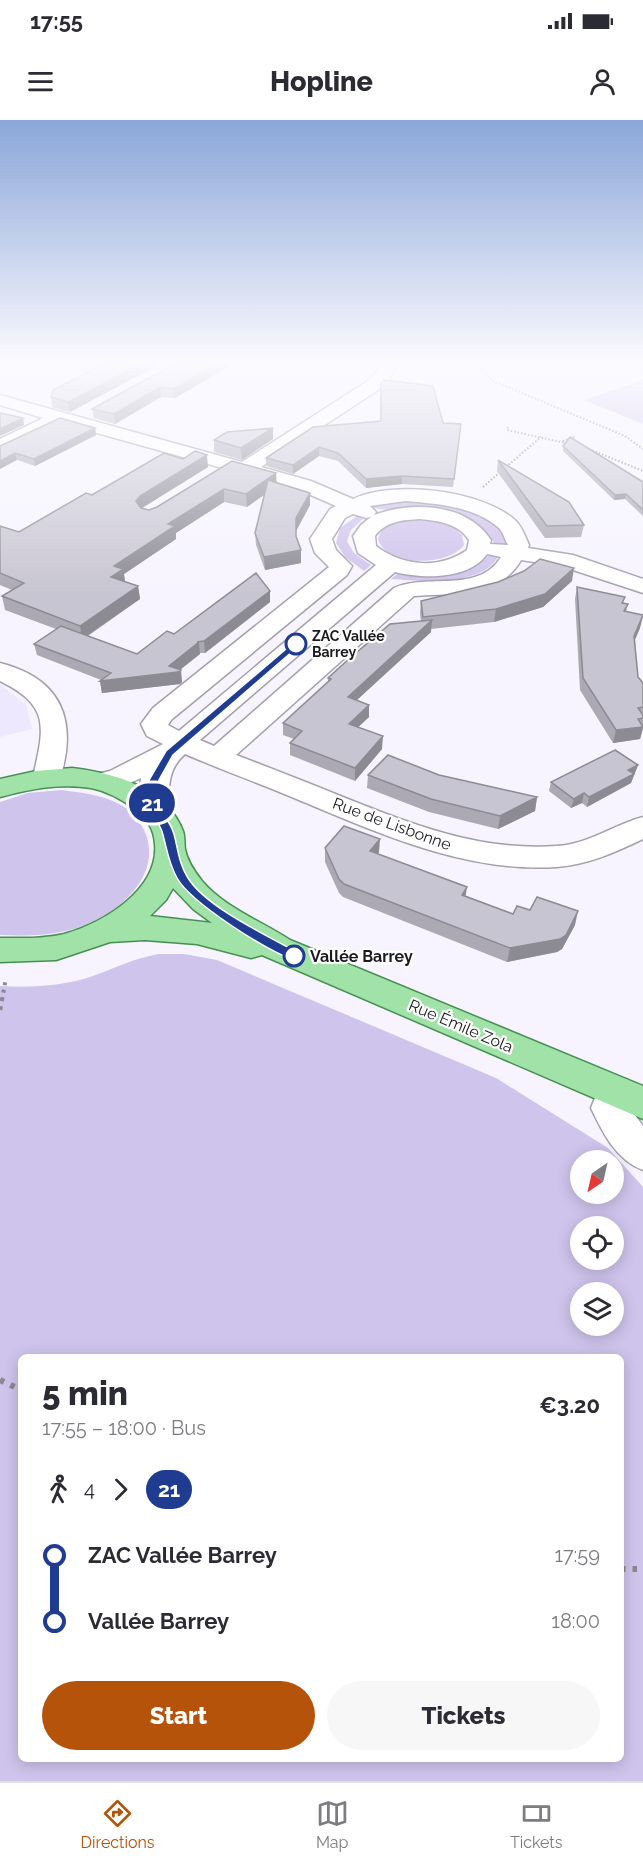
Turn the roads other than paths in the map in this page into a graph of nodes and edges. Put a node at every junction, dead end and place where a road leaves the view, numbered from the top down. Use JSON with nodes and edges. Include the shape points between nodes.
{"nodes":[{"id":1,"x":147,"y":441,"type":"edge"},
{"id":2,"x":281,"y":441,"type":"edge"},
{"id":3,"x":238,"y":466,"type":"junction"},
{"id":4,"x":209,"y":476,"type":"edge"},
{"id":5,"x":353,"y":506,"type":"junction"},
{"id":6,"x":381,"y":520,"type":"junction"},
{"id":7,"x":480,"y":547,"type":"junction"},
{"id":8,"x":516,"y":552,"type":"junction"},
{"id":9,"x":392,"y":564,"type":"junction"},
{"id":10,"x":643,"y":586,"type":"edge"},
{"id":11,"x":310,"y":595,"type":"junction"},
{"id":12,"x":342,"y":606,"type":"junction"},
{"id":13,"x":376,"y":617,"type":"junction"},
{"id":14,"x":0,"y":671,"type":"edge"},
{"id":15,"x":176,"y":748,"type":"junction"},
{"id":16,"x":218,"y":757,"type":"junction"},
{"id":17,"x":47,"y":777,"type":"junction"},
{"id":18,"x":103,"y":781,"type":"junction"},
{"id":19,"x":0,"y":788,"type":"edge"},
{"id":20,"x":152,"y":807,"type":"junction"},
{"id":21,"x":643,"y":827,"type":"edge"},
{"id":22,"x":170,"y":850,"type":"junction"},
{"id":23,"x":106,"y":930,"type":"junction"},
{"id":24,"x":279,"y":949,"type":"junction"},
{"id":25,"x":3,"y":962,"type":"edge"},
{"id":26,"x":629,"y":1097,"type":"edge"},
{"id":27,"x":643,"y":1153,"type":"edge"}],
"edges":[{"from":1,"to":3,"type":"street"},
{"from":2,"to":3,"type":"street"},
{"from":3,"to":4,"type":"street"},
{"from":3,"to":5,"type":"street","via":[[304,485]]},
{"from":5,"to":6,"type":"street"},
{"from":5,"to":8,"type":"street","via":[[405,496],[463,502],[506,524],[517,540]]},
{"from":5,"to":11,"type":"street","via":[[336,515],[323,531],[322,548],[341,566]]},
{"from":6,"to":7,"type":"street","via":[[420,513],[448,517],[477,533]]},
{"from":6,"to":9,"type":"street","via":[[367,530],[364,542],[372,554]]},
{"from":7,"to":8,"type":"street"},
{"from":7,"to":9,"type":"street","via":[[472,557],[447,567],[424,569]]},
{"from":8,"to":10,"type":"street","via":[[582,565]]},
{"from":8,"to":13,"type":"street","via":[[508,566],[485,579],[453,588],[410,588]]},
{"from":9,"to":12,"type":"street"},
{"from":11,"to":12,"type":"street"},
{"from":11,"to":15,"type":"street","name":"Rue de Lisbonne","via":[[156,719],[156,730]]},
{"from":12,"to":13,"type":"street"},
{"from":12,"to":15,"type":"street"},
{"from":13,"to":16,"type":"street"},
{"from":14,"to":17,"type":"street","via":[[32,687],[51,708],[55,739]]},
{"from":15,"to":16,"type":"street","name":"Rue de Lisbonne"},
{"from":15,"to":18,"type":"street","via":[[118,778]]},
{"from":15,"to":20,"type":"street","via":[[154,780]]},
{"from":16,"to":21,"type":"street","name":"Rue de Lisbonne","via":[[405,832],[437,843],[497,854],[563,856],[617,841]]},
{"from":17,"to":18,"type":"main road"},
{"from":17,"to":19,"type":"main road"},
{"from":18,"to":20,"type":"main road"},
{"from":20,"to":22,"type":"main road","name":"Rue Émile Zola","via":[[169,834]]},
{"from":22,"to":23,"type":"main road","via":[[168,866],[158,886],[142,905]]},
{"from":22,"to":24,"type":"main road","name":"Rue Émile Zola","via":[[194,893]]},
{"from":23,"to":24,"type":"main road","name":"Rue Émile Zola","via":[[144,926],[189,929]]},
{"from":23,"to":25,"type":"main road","via":[[62,946],[30,950]]},
{"from":24,"to":26,"type":"main road","name":"Rue Émile Zola"},
{"from":26,"to":27,"type":"street","via":[[610,1108]]}]}
